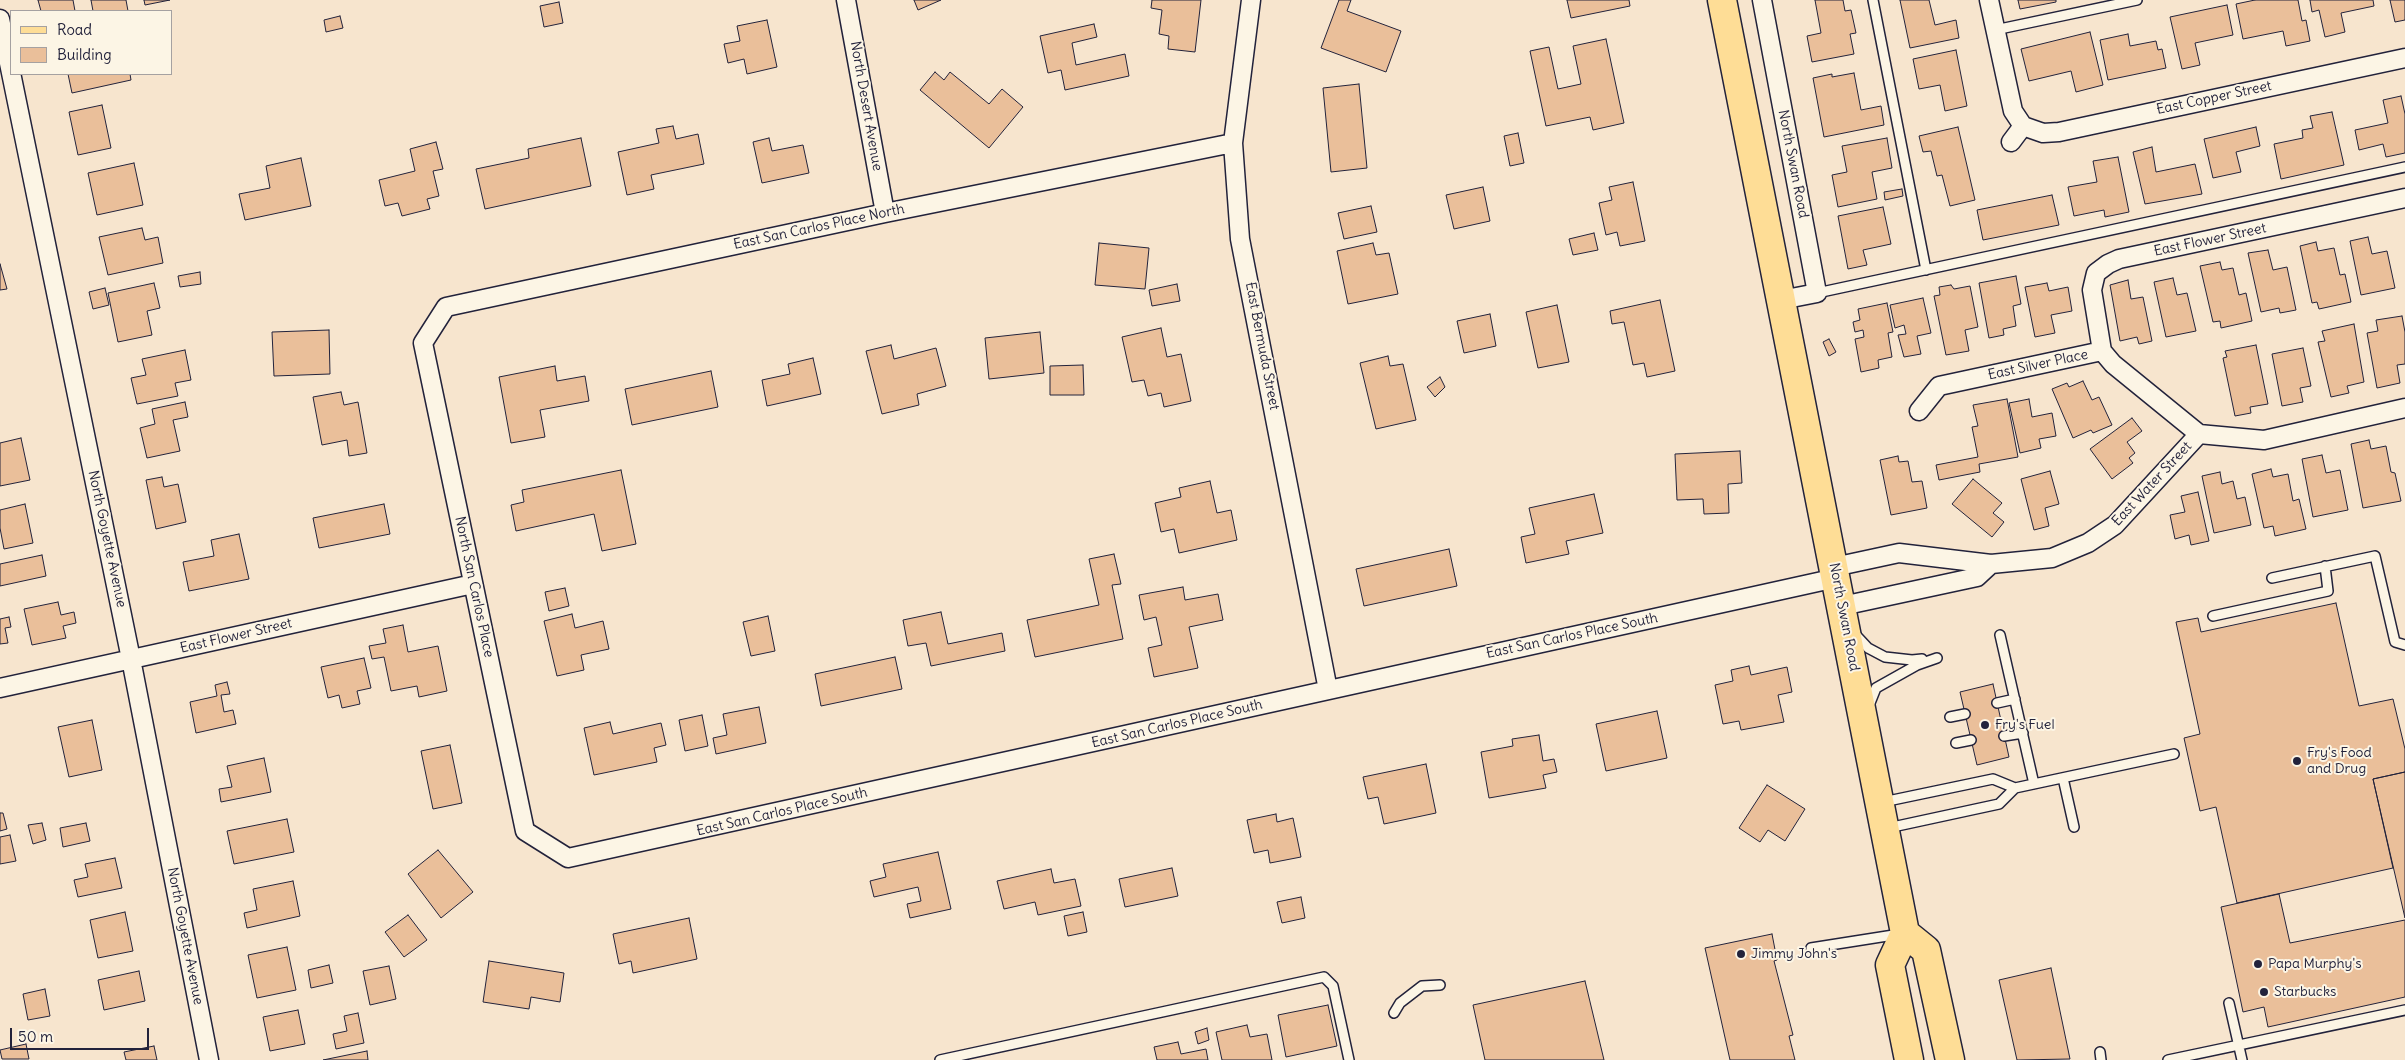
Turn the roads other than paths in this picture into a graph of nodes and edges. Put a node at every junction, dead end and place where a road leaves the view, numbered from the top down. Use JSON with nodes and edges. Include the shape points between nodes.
{"nodes":[{"id":1,"x":846,"y":0,"type":"edge"},
{"id":2,"x":1251,"y":0,"type":"edge"},
{"id":3,"x":1722,"y":0,"type":"edge"},
{"id":4,"x":1762,"y":0,"type":"edge"},
{"id":5,"x":1873,"y":0,"type":"edge"},
{"id":6,"x":1989,"y":0,"type":"edge"},
{"id":7,"x":2137,"y":0,"type":"edge"},
{"id":8,"x":0,"y":19,"type":"edge"},
{"id":9,"x":1995,"y":30,"type":"junction"},
{"id":10,"x":2405,"y":58,"type":"edge"},
{"id":11,"x":10,"y":68,"type":"edge"},
{"id":12,"x":11,"y":75,"type":"edge"},
{"id":13,"x":2023,"y":126,"type":"junction"},
{"id":14,"x":2011,"y":142,"type":"dead end"},
{"id":15,"x":1233,"y":143,"type":"junction"},
{"id":16,"x":2405,"y":167,"type":"edge"},
{"id":17,"x":2405,"y":198,"type":"edge"},
{"id":18,"x":885,"y":213,"type":"junction"},
{"id":19,"x":1926,"y":270,"type":"junction"},
{"id":20,"x":1817,"y":293,"type":"junction"},
{"id":21,"x":1781,"y":300,"type":"junction"},
{"id":22,"x":423,"y":343,"type":"joint"},
{"id":23,"x":2102,"y":351,"type":"junction"},
{"id":24,"x":2405,"y":408,"type":"edge"},
{"id":25,"x":1918,"y":411,"type":"dead end"},
{"id":26,"x":2199,"y":434,"type":"junction"},
{"id":27,"x":1991,"y":564,"type":"junction"},
{"id":28,"x":2325,"y":566,"type":"junction"},
{"id":29,"x":1835,"y":572,"type":"junction"},
{"id":30,"x":2272,"y":578,"type":"dead end"},
{"id":31,"x":473,"y":584,"type":"junction"},
{"id":32,"x":1843,"y":615,"type":"junction"},
{"id":33,"x":2212,"y":616,"type":"dead end"},
{"id":34,"x":2000,"y":635,"type":"dead end"},
{"id":35,"x":2405,"y":644,"type":"edge"},
{"id":36,"x":131,"y":659,"type":"junction"},
{"id":37,"x":0,"y":688,"type":"edge"},
{"id":38,"x":1328,"y":690,"type":"junction"},
{"id":39,"x":2015,"y":699,"type":"junction"},
{"id":40,"x":1997,"y":703,"type":"dead end"},
{"id":41,"x":1965,"y":714,"type":"dead end"},
{"id":42,"x":1950,"y":717,"type":"dead end"},
{"id":43,"x":2023,"y":732,"type":"junction"},
{"id":44,"x":2004,"y":736,"type":"dead end"},
{"id":45,"x":1868,"y":740,"type":"junction"},
{"id":46,"x":1971,"y":740,"type":"dead end"},
{"id":47,"x":1956,"y":743,"type":"dead end"},
{"id":48,"x":2174,"y":754,"type":"dead end"},
{"id":49,"x":2063,"y":778,"type":"junction"},
{"id":50,"x":2034,"y":784,"type":"junction"},
{"id":51,"x":2015,"y":788,"type":"junction"},
{"id":52,"x":1883,"y":816,"type":"junction"},
{"id":53,"x":2074,"y":828,"type":"dead end"},
{"id":54,"x":525,"y":831,"type":"joint"},
{"id":55,"x":1905,"y":933,"type":"junction"},
{"id":56,"x":1811,"y":948,"type":"dead end"},
{"id":57,"x":1440,"y":985,"type":"dead end"},
{"id":58,"x":2229,"y":1003,"type":"dead end"},
{"id":59,"x":2405,"y":1010,"type":"edge"},
{"id":60,"x":1394,"y":1013,"type":"dead end"},
{"id":61,"x":2238,"y":1045,"type":"junction"},
{"id":62,"x":209,"y":1060,"type":"edge"},
{"id":63,"x":940,"y":1060,"type":"edge"},
{"id":64,"x":1349,"y":1060,"type":"edge"},
{"id":65,"x":1909,"y":1060,"type":"edge"},
{"id":66,"x":1950,"y":1060,"type":"edge"},
{"id":67,"x":2168,"y":1060,"type":"edge"},
{"id":68,"x":2242,"y":1060,"type":"edge"}],
"edges":[{"from":1,"to":18,"type":"street","name":"North Desert Avenue"},
{"from":2,"to":15,"type":"street","name":"East Bermuda Street"},
{"from":3,"to":21,"type":"main road","name":"North Swan Road"},
{"from":4,"to":20,"type":"street","name":"North Swan Road"},
{"from":5,"to":19,"type":"lane"},
{"from":6,"to":9,"type":"street"},
{"from":7,"to":9,"type":"lane"},
{"from":8,"to":11,"type":"street","name":"North Goyette Avenue"},
{"from":9,"to":13,"type":"street","via":[[2010,101]]},
{"from":10,"to":13,"type":"street","name":"East Copper Street","via":[[2059,132],[2043,133]]},
{"from":12,"to":36,"type":"street","name":"North Goyette Avenue"},
{"from":13,"to":14,"type":"street"},
{"from":15,"to":18,"type":"street","name":"East San Carlos Place North"},
{"from":15,"to":38,"type":"street","name":"East Bermuda Street","via":[[1240,240]]},
{"from":16,"to":19,"type":"lane"},
{"from":17,"to":23,"type":"street","name":"East Flower Street","via":[[2108,264],[2096,273],[2092,290]]},
{"from":18,"to":22,"type":"street","name":"East San Carlos Place North","via":[[446,307]]},
{"from":19,"to":20,"type":"lane"},
{"from":20,"to":21,"type":"street"},
{"from":21,"to":29,"type":"main road","name":"North Swan Road"},
{"from":22,"to":31,"type":"street","name":"North San Carlos Place"},
{"from":23,"to":25,"type":"street","name":"East Silver Place","via":[[1939,386]]},
{"from":23,"to":26,"type":"street","name":"East Silver Place","via":[[2113,364]]},
{"from":24,"to":26,"type":"street","name":"East Water Street","via":[[2264,440]]},
{"from":26,"to":27,"type":"street","name":"East Water Street","via":[[2115,525],[2088,543],[2052,558]]},
{"from":27,"to":29,"type":"street","name":"East Water Street","via":[[1899,553]]},
{"from":27,"to":32,"type":"street","name":"East Water Street","via":[[1977,576]]},
{"from":28,"to":30,"type":"lane"},
{"from":28,"to":33,"type":"lane","via":[[2328,591]]},
{"from":28,"to":35,"type":"lane","via":[[2375,556],[2395,642]]},
{"from":29,"to":32,"type":"main road","name":"North Swan Road"},
{"from":29,"to":38,"type":"street","name":"East San Carlos Place South"},
{"from":31,"to":36,"type":"street","name":"East Flower Street"},
{"from":31,"to":54,"type":"street","name":"North San Carlos Place"},
{"from":32,"to":45,"type":"main road","name":"North Swan Road"},
{"from":32,"to":45,"type":"lane","via":[[1868,648],[1885,657],[1938,658],[1916,665],[1876,688],[1868,710]]},
{"from":34,"to":39,"type":"lane"},
{"from":36,"to":37,"type":"street","name":"East Flower Street"},
{"from":36,"to":62,"type":"street","name":"North Goyette Avenue"},
{"from":38,"to":54,"type":"street","name":"East San Carlos Place South","via":[[568,858]]},
{"from":39,"to":40,"type":"lane"},
{"from":39,"to":43,"type":"lane"},
{"from":41,"to":42,"type":"lane"},
{"from":43,"to":44,"type":"lane"},
{"from":43,"to":50,"type":"lane"},
{"from":45,"to":52,"type":"main road","name":"North Swan Road"},
{"from":46,"to":47,"type":"lane"},
{"from":48,"to":49,"type":"lane"},
{"from":49,"to":50,"type":"lane"},
{"from":49,"to":53,"type":"lane"},
{"from":50,"to":51,"type":"lane"},
{"from":51,"to":52,"type":"lane","via":[[1999,804]]},
{"from":51,"to":52,"type":"lane","via":[[1993,779]]},
{"from":52,"to":55,"type":"main road","name":"North Swan Road"},
{"from":55,"to":56,"type":"lane"},
{"from":55,"to":65,"type":"main road","via":[[1890,965]]},
{"from":55,"to":66,"type":"main road","via":[[1926,950]]},
{"from":57,"to":60,"type":"lane","via":[[1422,986],[1400,1003]]},
{"from":58,"to":61,"type":"lane"},
{"from":59,"to":61,"type":"lane"},
{"from":61,"to":67,"type":"lane"},
{"from":61,"to":68,"type":"lane"},
{"from":63,"to":64,"type":"lane","via":[[1324,977],[1333,986]]}]}
